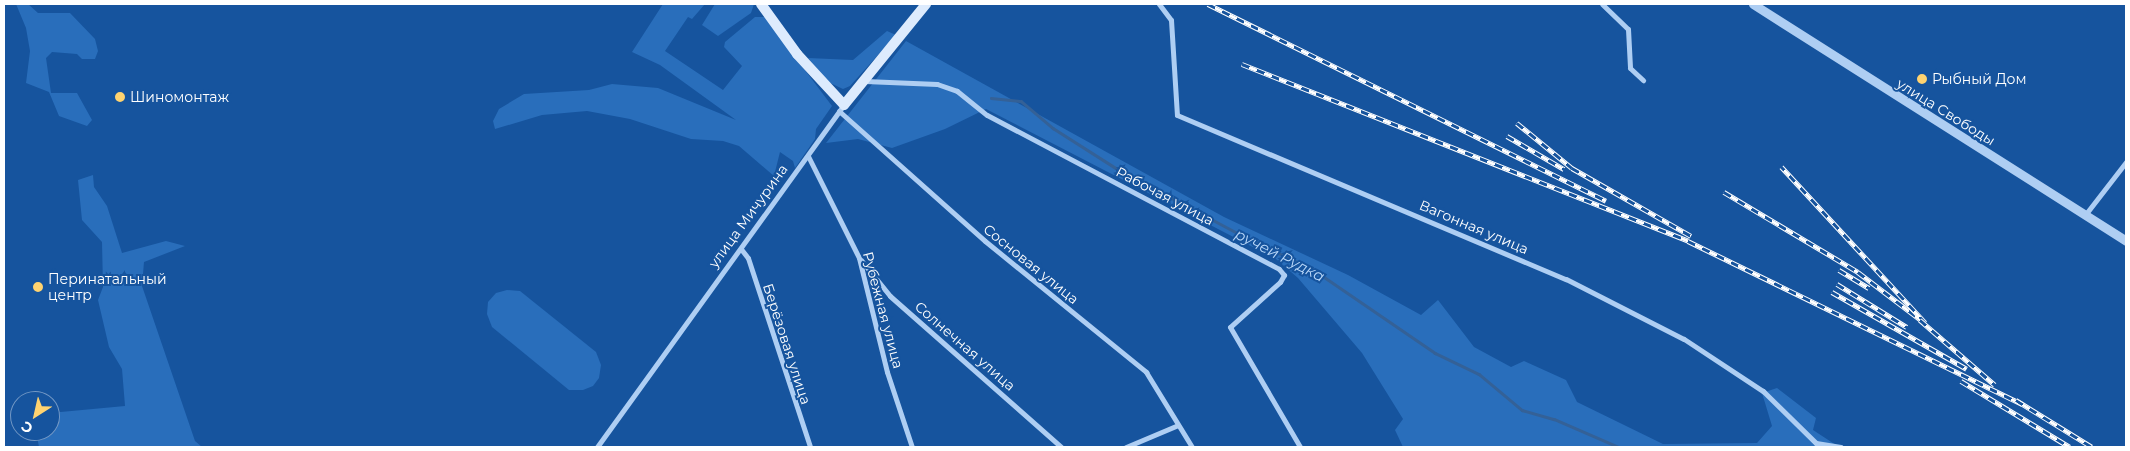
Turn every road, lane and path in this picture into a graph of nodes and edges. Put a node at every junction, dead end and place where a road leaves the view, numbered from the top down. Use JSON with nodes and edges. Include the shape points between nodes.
{"nodes":[{"id":1,"x":761,"y":4,"type":"edge"},
{"id":2,"x":926,"y":4,"type":"edge"},
{"id":3,"x":1159,"y":4,"type":"edge"},
{"id":4,"x":1602,"y":4,"type":"edge"},
{"id":5,"x":1753,"y":4,"type":"edge"},
{"id":6,"x":1643,"y":80,"type":"dead end"},
{"id":7,"x":864,"y":81,"type":"junction"},
{"id":8,"x":842,"y":108,"type":"junction"},
{"id":9,"x":808,"y":156,"type":"junction"},
{"id":10,"x":2126,"y":162,"type":"edge"},
{"id":11,"x":2085,"y":215,"type":"junction"},
{"id":12,"x":2126,"y":241,"type":"edge"},
{"id":13,"x":741,"y":249,"type":"junction"},
{"id":14,"x":859,"y":258,"type":"junction"},
{"id":15,"x":1178,"y":425,"type":"junction"},
{"id":16,"x":596,"y":447,"type":"edge"},
{"id":17,"x":810,"y":447,"type":"edge"},
{"id":18,"x":912,"y":447,"type":"edge"},
{"id":19,"x":1061,"y":447,"type":"edge"},
{"id":20,"x":1126,"y":447,"type":"edge"},
{"id":21,"x":1192,"y":447,"type":"edge"},
{"id":22,"x":1300,"y":447,"type":"edge"},
{"id":23,"x":1841,"y":447,"type":"edge"}],
"edges":[{"from":1,"to":8,"type":"main road"},
{"from":2,"to":7,"type":"main road","name":"улица Мичурина"},
{"from":3,"to":23,"type":"street","name":"Вагонная улица","via":[[1171,20],[1177,116],[1566,279],[1684,339],[1763,391],[1816,443]]},
{"from":4,"to":6,"type":"street","via":[[1628,29],[1630,68]]},
{"from":5,"to":11,"type":"street","name":"улица Свободы"},
{"from":7,"to":8,"type":"main road","name":"улица Мичурина"},
{"from":7,"to":22,"type":"street","name":"Рабочая улица","via":[[937,84],[957,90],[987,115],[1279,269],[1284,274],[1280,282],[1230,327]]},
{"from":8,"to":9,"type":"street","name":"улица Мичурина"},
{"from":8,"to":15,"type":"street","name":"Сосновая улица","via":[[984,241],[1146,372]]},
{"from":9,"to":13,"type":"street","name":"улица Мичурина"},
{"from":9,"to":14,"type":"street","name":"Рубежная улица"},
{"from":10,"to":11,"type":"street"},
{"from":11,"to":12,"type":"street","name":"улица Свободы"},
{"from":13,"to":16,"type":"street","name":"улица Мичурина"},
{"from":13,"to":17,"type":"street","name":"Берёзовая улица","via":[[748,258]]},
{"from":14,"to":18,"type":"street","name":"Рубежная улица","via":[[887,372]]},
{"from":14,"to":19,"type":"street","name":"Солнечная улица","via":[[890,296]]},
{"from":15,"to":20,"type":"street"},
{"from":15,"to":21,"type":"street","name":"Сосновая улица"}]}
